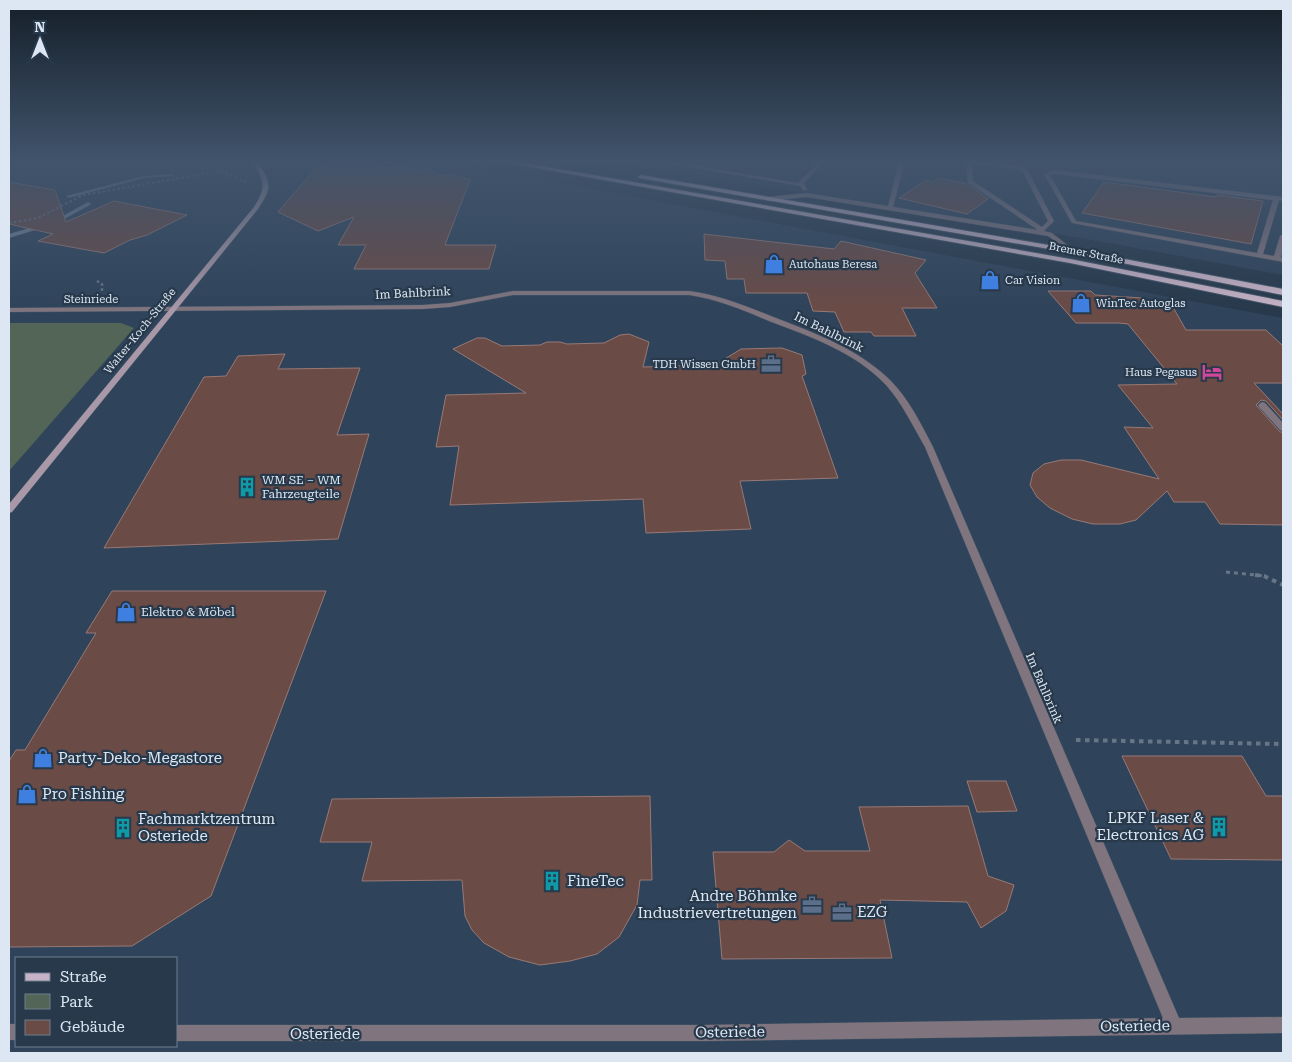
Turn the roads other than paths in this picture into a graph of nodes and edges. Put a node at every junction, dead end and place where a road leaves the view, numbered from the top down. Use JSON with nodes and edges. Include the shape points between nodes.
{"nodes":[{"id":1,"x":253,"y":211,"type":"edge"},
{"id":2,"x":782,"y":211,"type":"edge"},
{"id":3,"x":835,"y":211,"type":"edge"},
{"id":4,"x":906,"y":211,"type":"edge"},
{"id":5,"x":1013,"y":211,"type":"edge"},
{"id":6,"x":1046,"y":211,"type":"edge"},
{"id":7,"x":1068,"y":211,"type":"edge"},
{"id":8,"x":1276,"y":211,"type":"edge"},
{"id":9,"x":1042,"y":230,"type":"junction"},
{"id":10,"x":1050,"y":234,"type":"junction"},
{"id":11,"x":1283,"y":236,"type":"edge"},
{"id":12,"x":1072,"y":251,"type":"junction"},
{"id":13,"x":1258,"y":256,"type":"junction"},
{"id":14,"x":1280,"y":260,"type":"edge"},
{"id":15,"x":1283,"y":292,"type":"edge"},
{"id":16,"x":1283,"y":304,"type":"edge"},
{"id":17,"x":173,"y":309,"type":"junction"},
{"id":18,"x":9,"y":310,"type":"edge"},
{"id":19,"x":1262,"y":405,"type":"dead end"},
{"id":20,"x":1283,"y":428,"type":"edge"},
{"id":21,"x":9,"y":510,"type":"edge"},
{"id":22,"x":1174,"y":1025,"type":"junction"},
{"id":23,"x":1283,"y":1025,"type":"edge"},
{"id":24,"x":178,"y":1033,"type":"edge"}],
"edges":[{"from":1,"to":17,"type":"street","name":"Walter-Koch-Straße"},
{"from":2,"to":16,"type":"main road","name":"Bremer Straße","via":[[1070,261]]},
{"from":3,"to":12,"type":"main road","name":"Bremer Straße"},
{"from":4,"to":10,"type":"street"},
{"from":5,"to":9,"type":"street"},
{"from":6,"to":9,"type":"street","via":[[1051,221]]},
{"from":7,"to":13,"type":"street","via":[[1074,222]]},
{"from":8,"to":13,"type":"street"},
{"from":9,"to":10,"type":"street"},
{"from":10,"to":12,"type":"street"},
{"from":11,"to":14,"type":"street"},
{"from":12,"to":15,"type":"main road","name":"Bremer Straße"},
{"from":13,"to":14,"type":"street"},
{"from":17,"to":18,"type":"street","name":"Steinriede"},
{"from":17,"to":21,"type":"street","name":"Walter-Koch-Straße"},
{"from":17,"to":22,"type":"street","name":"Im Bahlbrink","via":[[423,307],[513,293],[689,293],[730,303],[839,348],[868,366],[890,384],[929,447]]},
{"from":19,"to":20,"type":"street"},
{"from":22,"to":23,"type":"street","name":"Osteriede"},
{"from":22,"to":24,"type":"street","name":"Osteriede","via":[[694,1033]]}]}
